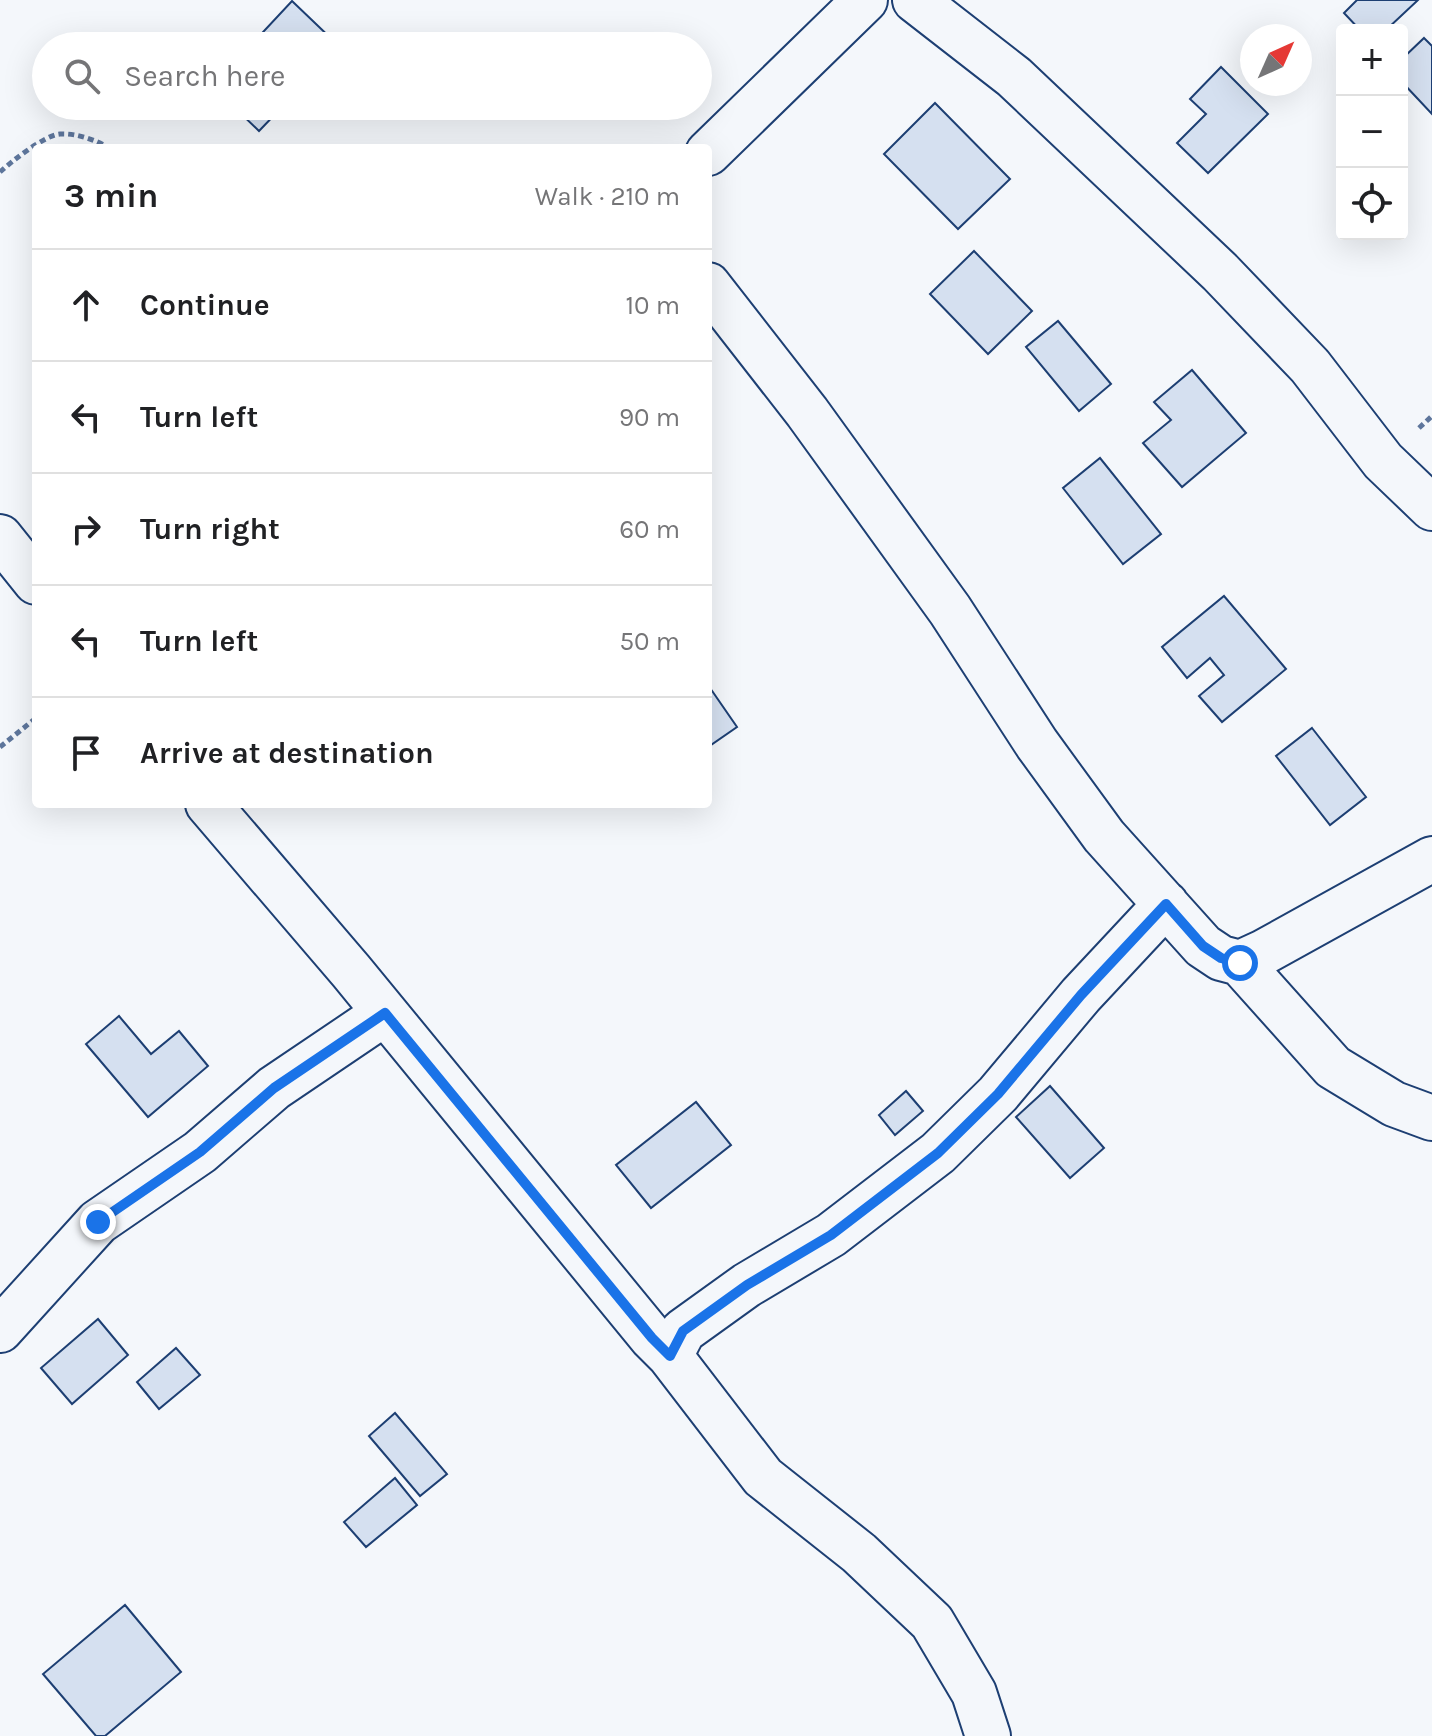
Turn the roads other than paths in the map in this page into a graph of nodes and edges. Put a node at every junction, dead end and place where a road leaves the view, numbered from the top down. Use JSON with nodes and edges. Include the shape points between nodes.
{"nodes":[{"id":1,"x":865,"y":0,"type":"edge"},
{"id":2,"x":915,"y":0,"type":"edge"},
{"id":3,"x":712,"y":149,"type":"edge"},
{"id":4,"x":712,"y":290,"type":"edge"},
{"id":5,"x":1432,"y":508,"type":"edge"},
{"id":6,"x":0,"y":537,"type":"edge"},
{"id":7,"x":32,"y":577,"type":"edge"},
{"id":8,"x":211,"y":808,"type":"edge"},
{"id":9,"x":1432,"y":859,"type":"edge"},
{"id":10,"x":1166,"y":904,"type":"junction"},
{"id":11,"x":1240,"y":963,"type":"junction"},
{"id":12,"x":385,"y":1013,"type":"junction"},
{"id":13,"x":1432,"y":1118,"type":"edge"},
{"id":14,"x":0,"y":1330,"type":"edge"},
{"id":15,"x":670,"y":1356,"type":"junction"},
{"id":16,"x":988,"y":1736,"type":"edge"}],
"edges":[{"from":1,"to":3,"type":"street"},
{"from":2,"to":5,"type":"street","via":[[1014,77],[1220,272],[1310,366],[1383,461]]},
{"from":4,"to":10,"type":"street","via":[[941,597],[1104,836]]},
{"from":6,"to":7,"type":"street"},
{"from":8,"to":12,"type":"street"},
{"from":9,"to":11,"type":"street"},
{"from":10,"to":11,"type":"street","via":[[1203,946]]},
{"from":10,"to":15,"type":"street","via":[[998,1094],[938,1153],[831,1235],[683,1331]]},
{"from":11,"to":13,"type":"street","via":[[1333,1067],[1394,1104]]},
{"from":12,"to":14,"type":"street","via":[[274,1088],[200,1152],[98,1222]]},
{"from":12,"to":15,"type":"street"},
{"from":15,"to":16,"type":"street","via":[[763,1477],[859,1553],[932,1622],[974,1693]]}]}
